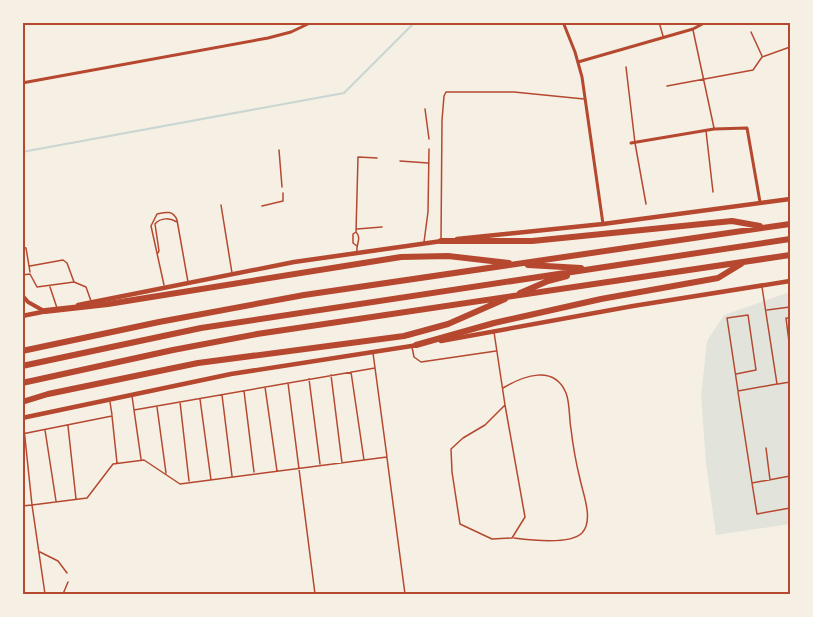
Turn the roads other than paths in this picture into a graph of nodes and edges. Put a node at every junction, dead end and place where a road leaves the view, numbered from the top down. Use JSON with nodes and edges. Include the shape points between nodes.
{"nodes":[{"id":1,"x":312,"y":22,"type":"edge"},
{"id":2,"x":563,"y":22,"type":"edge"},
{"id":3,"x":659,"y":22,"type":"edge"},
{"id":4,"x":706,"y":22,"type":"edge"},
{"id":5,"x":693,"y":29,"type":"junction"},
{"id":6,"x":751,"y":32,"type":"dead end"},
{"id":7,"x":663,"y":38,"type":"junction"},
{"id":8,"x":790,"y":47,"type":"edge"},
{"id":9,"x":762,"y":57,"type":"junction"},
{"id":10,"x":578,"y":62,"type":"junction"},
{"id":11,"x":626,"y":67,"type":"dead end"},
{"id":12,"x":705,"y":79,"type":"junction"},
{"id":13,"x":22,"y":83,"type":"edge"},
{"id":14,"x":667,"y":86,"type":"dead end"},
{"id":15,"x":585,"y":99,"type":"junction"},
{"id":16,"x":425,"y":109,"type":"dead end"},
{"id":17,"x":714,"y":129,"type":"junction"},
{"id":18,"x":705,"y":131,"type":"junction"},
{"id":19,"x":429,"y":139,"type":"dead end"},
{"id":20,"x":633,"y":143,"type":"junction"},
{"id":21,"x":429,"y":149,"type":"dead end"},
{"id":22,"x":279,"y":150,"type":"dead end"},
{"id":23,"x":377,"y":158,"type":"dead end"},
{"id":24,"x":400,"y":161,"type":"dead end"},
{"id":25,"x":429,"y":163,"type":"junction"},
{"id":26,"x":282,"y":187,"type":"dead end"},
{"id":27,"x":713,"y":192,"type":"dead end"},
{"id":28,"x":283,"y":193,"type":"dead end"},
{"id":29,"x":790,"y":199,"type":"edge"},
{"id":30,"x":760,"y":203,"type":"junction"},
{"id":31,"x":646,"y":204,"type":"dead end"},
{"id":32,"x":221,"y":205,"type":"dead end"},
{"id":33,"x":261,"y":206,"type":"dead end"},
{"id":34,"x":178,"y":223,"type":"junction"},
{"id":35,"x":603,"y":224,"type":"junction"},
{"id":36,"x":790,"y":224,"type":"edge"},
{"id":37,"x":381,"y":227,"type":"dead end"},
{"id":38,"x":766,"y":227,"type":"junction"},
{"id":39,"x":356,"y":230,"type":"junction"},
{"id":40,"x":790,"y":239,"type":"edge"},
{"id":41,"x":441,"y":241,"type":"junction"},
{"id":42,"x":423,"y":243,"type":"junction"},
{"id":43,"x":22,"y":247,"type":"edge"},
{"id":44,"x":357,"y":253,"type":"junction"},
{"id":45,"x":158,"y":255,"type":"junction"},
{"id":46,"x":790,"y":255,"type":"edge"},
{"id":47,"x":744,"y":262,"type":"junction"},
{"id":48,"x":30,"y":266,"type":"junction"},
{"id":49,"x":599,"y":268,"type":"junction"},
{"id":50,"x":30,"y":274,"type":"junction"},
{"id":51,"x":232,"y":274,"type":"junction"},
{"id":52,"x":22,"y":275,"type":"edge"},
{"id":53,"x":790,"y":281,"type":"edge"},
{"id":54,"x":74,"y":282,"type":"junction"},
{"id":55,"x":189,"y":283,"type":"junction"},
{"id":56,"x":50,"y":286,"type":"junction"},
{"id":57,"x":762,"y":286,"type":"junction"},
{"id":58,"x":165,"y":288,"type":"junction"},
{"id":59,"x":22,"y":295,"type":"edge"},
{"id":60,"x":91,"y":302,"type":"junction"},
{"id":61,"x":790,"y":307,"type":"edge"},
{"id":62,"x":57,"y":309,"type":"junction"},
{"id":63,"x":766,"y":310,"type":"junction"},
{"id":64,"x":45,"y":311,"type":"junction"},
{"id":65,"x":22,"y":316,"type":"edge"},
{"id":66,"x":790,"y":318,"type":"edge"},
{"id":67,"x":494,"y":331,"type":"junction"},
{"id":68,"x":414,"y":345,"type":"junction"},
{"id":69,"x":790,"y":350,"type":"edge"},
{"id":70,"x":22,"y":351,"type":"edge"},
{"id":71,"x":497,"y":351,"type":"junction"},
{"id":72,"x":373,"y":352,"type":"junction"},
{"id":73,"x":22,"y":366,"type":"edge"},
{"id":74,"x":375,"y":368,"type":"junction"},
{"id":75,"x":351,"y":371,"type":"junction"},
{"id":76,"x":736,"y":374,"type":"junction"},
{"id":77,"x":330,"y":375,"type":"junction"},
{"id":78,"x":309,"y":378,"type":"junction"},
{"id":79,"x":287,"y":382,"type":"junction"},
{"id":80,"x":790,"y":382,"type":"edge"},
{"id":81,"x":22,"y":383,"type":"edge"},
{"id":82,"x":777,"y":384,"type":"junction"},
{"id":83,"x":265,"y":386,"type":"junction"},
{"id":84,"x":502,"y":388,"type":"junction"},
{"id":85,"x":244,"y":390,"type":"junction"},
{"id":86,"x":738,"y":391,"type":"junction"},
{"id":87,"x":222,"y":394,"type":"junction"},
{"id":88,"x":132,"y":395,"type":"junction"},
{"id":89,"x":200,"y":398,"type":"junction"},
{"id":90,"x":109,"y":400,"type":"junction"},
{"id":91,"x":22,"y":402,"type":"edge"},
{"id":92,"x":180,"y":402,"type":"junction"},
{"id":93,"x":505,"y":405,"type":"junction"},
{"id":94,"x":157,"y":406,"type":"junction"},
{"id":95,"x":134,"y":410,"type":"junction"},
{"id":96,"x":112,"y":416,"type":"junction"},
{"id":97,"x":23,"y":418,"type":"edge"},
{"id":98,"x":68,"y":425,"type":"junction"},
{"id":99,"x":45,"y":430,"type":"junction"},
{"id":100,"x":24,"y":434,"type":"edge"},
{"id":101,"x":766,"y":448,"type":"dead end"},
{"id":102,"x":387,"y":457,"type":"junction"},
{"id":103,"x":141,"y":460,"type":"junction"},
{"id":104,"x":364,"y":460,"type":"junction"},
{"id":105,"x":342,"y":463,"type":"junction"},
{"id":106,"x":117,"y":464,"type":"junction"},
{"id":107,"x":320,"y":466,"type":"junction"},
{"id":108,"x":300,"y":468,"type":"junction"},
{"id":109,"x":277,"y":471,"type":"junction"},
{"id":110,"x":255,"y":474,"type":"junction"},
{"id":111,"x":166,"y":475,"type":"junction"},
{"id":112,"x":790,"y":476,"type":"edge"},
{"id":113,"x":232,"y":477,"type":"junction"},
{"id":114,"x":211,"y":480,"type":"junction"},
{"id":115,"x":770,"y":480,"type":"junction"},
{"id":116,"x":189,"y":483,"type":"junction"},
{"id":117,"x":752,"y":483,"type":"junction"},
{"id":118,"x":76,"y":499,"type":"junction"},
{"id":119,"x":56,"y":502,"type":"junction"},
{"id":120,"x":32,"y":505,"type":"junction"},
{"id":121,"x":22,"y":506,"type":"edge"},
{"id":122,"x":790,"y":508,"type":"edge"},
{"id":123,"x":512,"y":538,"type":"junction"},
{"id":124,"x":39,"y":552,"type":"junction"},
{"id":125,"x":67,"y":573,"type":"dead end"},
{"id":126,"x":68,"y":582,"type":"dead end"},
{"id":127,"x":45,"y":594,"type":"edge"},
{"id":128,"x":63,"y":594,"type":"edge"},
{"id":129,"x":315,"y":594,"type":"edge"},
{"id":130,"x":405,"y":594,"type":"edge"}],
"edges":[{"from":1,"to":13,"type":"street","via":[[268,38]]},
{"from":2,"to":10,"type":"street"},
{"from":3,"to":7,"type":"lane"},
{"from":4,"to":5,"type":"street"},
{"from":5,"to":7,"type":"street"},
{"from":5,"to":12,"type":"lane"},
{"from":6,"to":9,"type":"lane"},
{"from":7,"to":10,"type":"street"},
{"from":8,"to":9,"type":"lane"},
{"from":9,"to":12,"type":"lane","via":[[753,70]]},
{"from":10,"to":15,"type":"street"},
{"from":11,"to":20,"type":"lane"},
{"from":12,"to":14,"type":"lane"},
{"from":12,"to":17,"type":"lane"},
{"from":15,"to":35,"type":"street"},
{"from":15,"to":41,"type":"lane","via":[[514,92],[446,92],[442,120]]},
{"from":16,"to":19,"type":"lane"},
{"from":17,"to":18,"type":"street"},
{"from":17,"to":30,"type":"street","via":[[747,128]]},
{"from":18,"to":20,"type":"street"},
{"from":18,"to":27,"type":"lane"},
{"from":20,"to":31,"type":"lane"},
{"from":21,"to":25,"type":"lane"},
{"from":22,"to":26,"type":"lane"},
{"from":23,"to":39,"type":"lane","via":[[358,157]]},
{"from":24,"to":25,"type":"lane"},
{"from":25,"to":42,"type":"lane"},
{"from":28,"to":33,"type":"lane","via":[[283,201]]},
{"from":29,"to":30,"type":"main road"},
{"from":30,"to":35,"type":"main road"},
{"from":32,"to":51,"type":"lane"},
{"from":34,"to":45,"type":"lane","via":[[167,219],[155,224]]},
{"from":34,"to":45,"type":"lane","via":[[171,213],[155,218],[151,226]]},
{"from":34,"to":55,"type":"lane"},
{"from":35,"to":41,"type":"main road"},
{"from":36,"to":38,"type":"highway"},
{"from":37,"to":39,"type":"lane"},
{"from":38,"to":41,"type":"highway","via":[[732,221],[532,241]]},
{"from":38,"to":70,"type":"highway","via":[[304,296]]},
{"from":39,"to":44,"type":"lane"},
{"from":40,"to":49,"type":"highway"},
{"from":41,"to":42,"type":"main road"},
{"from":42,"to":44,"type":"main road"},
{"from":43,"to":48,"type":"lane","via":[[26,248]]},
{"from":44,"to":51,"type":"main road"},
{"from":45,"to":58,"type":"lane"},
{"from":46,"to":47,"type":"highway"},
{"from":47,"to":68,"type":"highway","via":[[718,278],[601,299]]},
{"from":47,"to":81,"type":"highway","via":[[257,334]]},
{"from":48,"to":50,"type":"lane"},
{"from":48,"to":54,"type":"lane","via":[[63,260],[68,263]]},
{"from":49,"to":64,"type":"highway","via":[[546,267],[448,256],[400,257]]},
{"from":49,"to":73,"type":"highway","via":[[201,328]]},
{"from":49,"to":91,"type":"highway","via":[[548,281],[448,324],[404,336],[198,363]]},
{"from":50,"to":52,"type":"lane"},
{"from":50,"to":56,"type":"lane","via":[[37,287]]},
{"from":51,"to":55,"type":"main road"},
{"from":53,"to":57,"type":"main road"},
{"from":54,"to":56,"type":"lane"},
{"from":54,"to":60,"type":"lane","via":[[86,287]]},
{"from":55,"to":58,"type":"main road"},
{"from":56,"to":62,"type":"lane"},
{"from":57,"to":63,"type":"lane"},
{"from":57,"to":67,"type":"main road"},
{"from":58,"to":60,"type":"main road"},
{"from":59,"to":64,"type":"street"},
{"from":60,"to":62,"type":"main road"},
{"from":61,"to":63,"type":"lane"},
{"from":62,"to":64,"type":"main road"},
{"from":63,"to":82,"type":"lane"},
{"from":64,"to":65,"type":"main road"},
{"from":66,"to":69,"type":"lane","via":[[786,318]]},
{"from":67,"to":68,"type":"main road"},
{"from":67,"to":71,"type":"lane"},
{"from":68,"to":71,"type":"lane","via":[[414,357],[421,362]]},
{"from":68,"to":72,"type":"main road"},
{"from":71,"to":84,"type":"lane"},
{"from":72,"to":74,"type":"lane"},
{"from":72,"to":88,"type":"main road","via":[[231,374]]},
{"from":74,"to":75,"type":"lane"},
{"from":74,"to":102,"type":"lane"},
{"from":75,"to":77,"type":"lane"},
{"from":75,"to":104,"type":"lane"},
{"from":76,"to":76,"type":"lane","via":[[727,318],[748,315],[756,370]]},
{"from":76,"to":86,"type":"lane"},
{"from":77,"to":78,"type":"lane"},
{"from":77,"to":105,"type":"lane"},
{"from":78,"to":79,"type":"lane"},
{"from":78,"to":107,"type":"lane"},
{"from":79,"to":83,"type":"lane"},
{"from":79,"to":108,"type":"lane"},
{"from":80,"to":82,"type":"lane"},
{"from":82,"to":86,"type":"lane"},
{"from":83,"to":85,"type":"lane"},
{"from":83,"to":109,"type":"lane"},
{"from":84,"to":93,"type":"lane"},
{"from":84,"to":123,"type":"lane","via":[[531,375],[546,375],[560,382],[567,395],[587,511],[582,533],[573,537],[541,541]]},
{"from":85,"to":87,"type":"lane"},
{"from":85,"to":110,"type":"lane"},
{"from":86,"to":117,"type":"lane"},
{"from":87,"to":89,"type":"lane"},
{"from":87,"to":113,"type":"lane"},
{"from":88,"to":90,"type":"main road"},
{"from":88,"to":95,"type":"lane"},
{"from":89,"to":92,"type":"lane"},
{"from":89,"to":114,"type":"lane"},
{"from":90,"to":96,"type":"lane"},
{"from":90,"to":97,"type":"main road"},
{"from":92,"to":94,"type":"lane"},
{"from":92,"to":116,"type":"lane"},
{"from":93,"to":123,"type":"lane","via":[[525,517]]},
{"from":93,"to":123,"type":"lane","via":[[451,449],[452,472],[460,524],[492,538]]},
{"from":94,"to":95,"type":"lane"},
{"from":94,"to":111,"type":"lane"},
{"from":95,"to":103,"type":"lane"},
{"from":96,"to":98,"type":"lane"},
{"from":96,"to":106,"type":"lane"},
{"from":97,"to":100,"type":"lane"},
{"from":98,"to":99,"type":"lane"},
{"from":98,"to":118,"type":"lane"},
{"from":99,"to":100,"type":"lane"},
{"from":99,"to":119,"type":"lane"},
{"from":100,"to":120,"type":"lane"},
{"from":101,"to":115,"type":"lane"},
{"from":102,"to":104,"type":"lane"},
{"from":102,"to":130,"type":"lane"},
{"from":103,"to":106,"type":"lane"},
{"from":103,"to":111,"type":"lane"},
{"from":104,"to":105,"type":"lane"},
{"from":105,"to":107,"type":"lane"},
{"from":106,"to":118,"type":"lane","via":[[87,498]]},
{"from":107,"to":108,"type":"lane"},
{"from":108,"to":109,"type":"lane"},
{"from":108,"to":129,"type":"lane"},
{"from":109,"to":110,"type":"lane"},
{"from":110,"to":113,"type":"lane"},
{"from":111,"to":116,"type":"lane","via":[[180,484]]},
{"from":112,"to":115,"type":"lane"},
{"from":113,"to":114,"type":"lane"},
{"from":114,"to":116,"type":"lane"},
{"from":115,"to":117,"type":"lane"},
{"from":117,"to":122,"type":"lane","via":[[757,514]]},
{"from":118,"to":119,"type":"lane"},
{"from":119,"to":120,"type":"lane"},
{"from":120,"to":121,"type":"lane"},
{"from":120,"to":124,"type":"lane"},
{"from":124,"to":125,"type":"lane","via":[[58,561]]},
{"from":124,"to":127,"type":"lane"},
{"from":126,"to":128,"type":"lane"}]}
